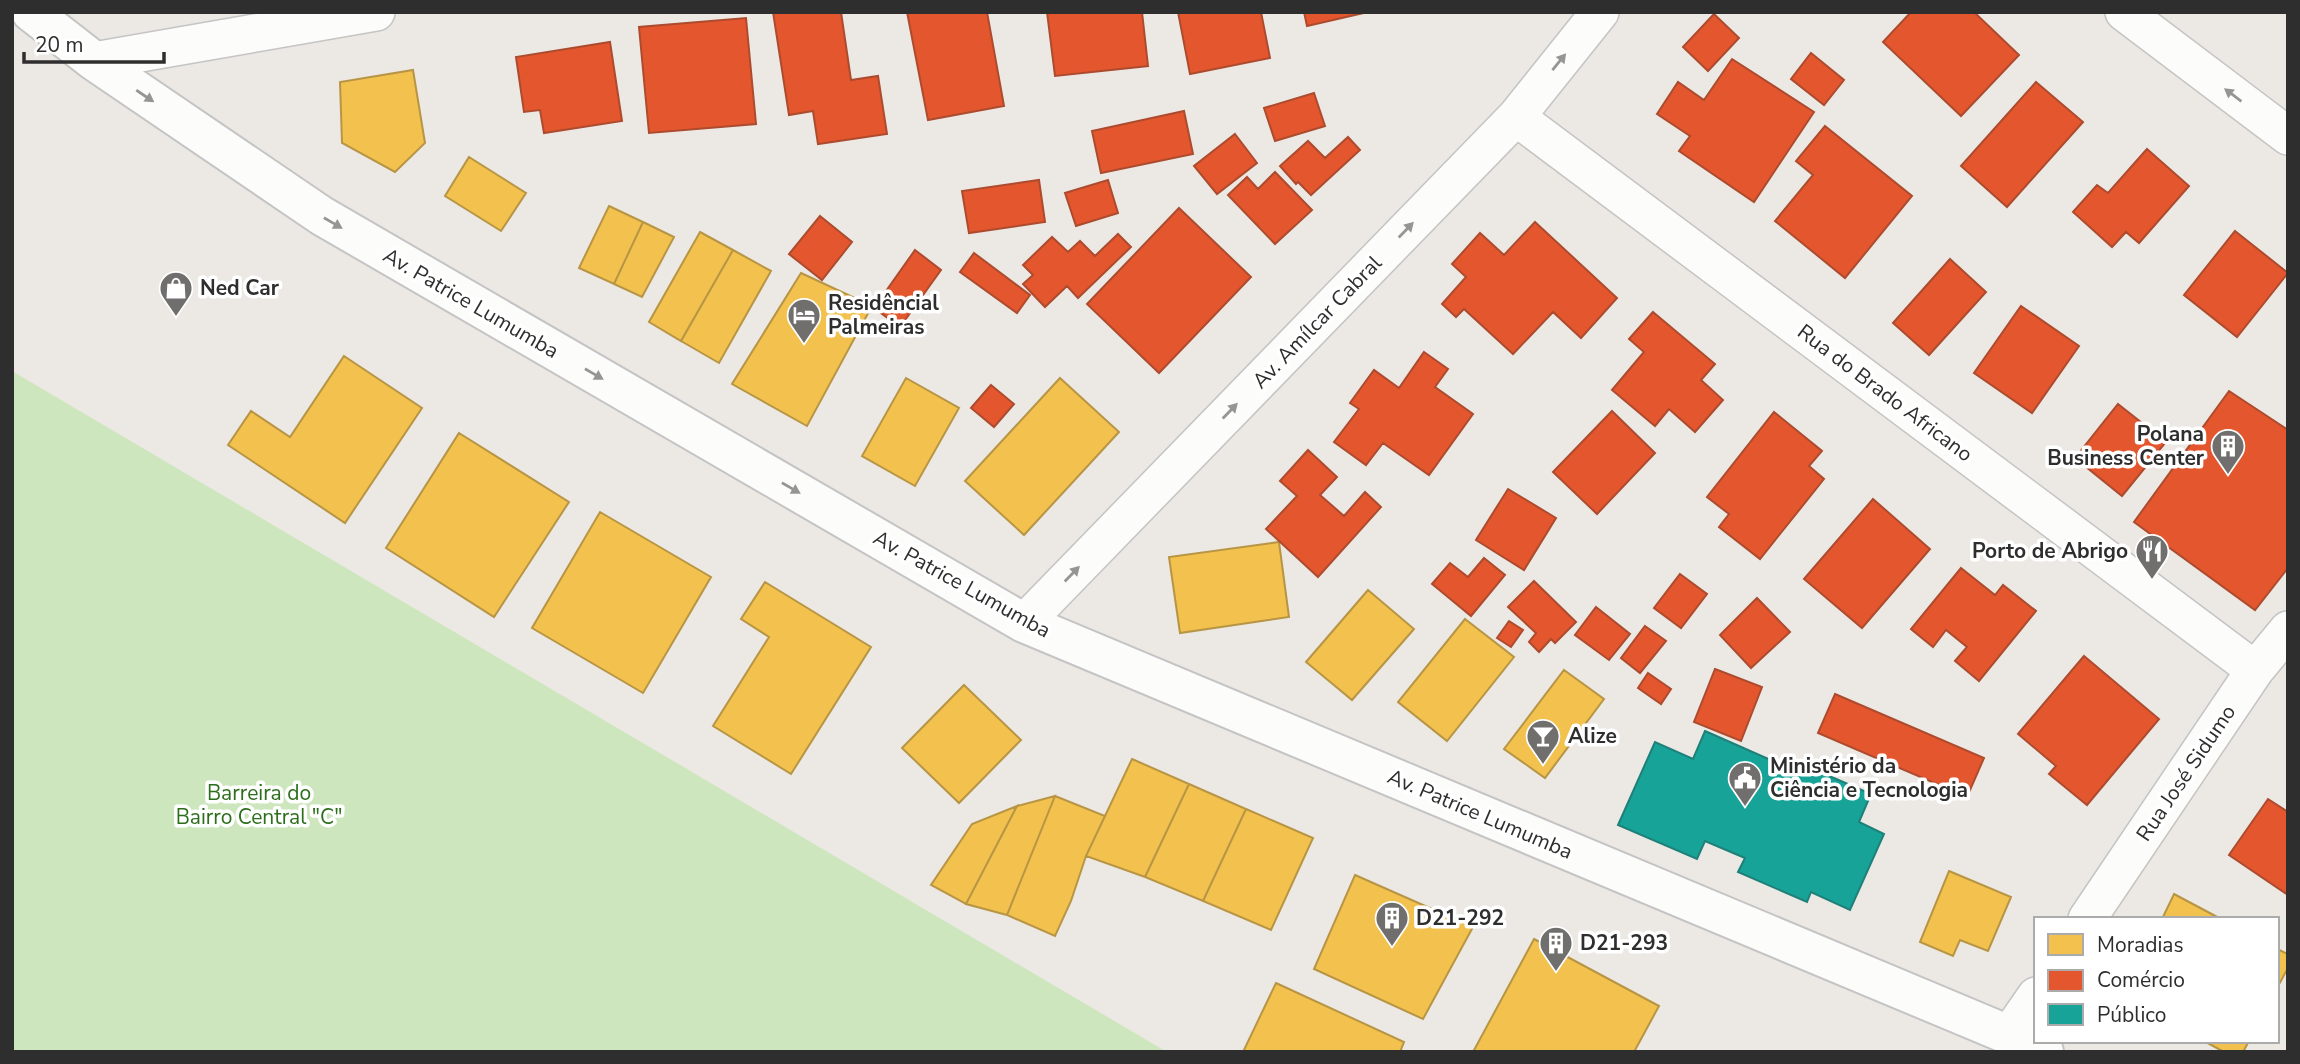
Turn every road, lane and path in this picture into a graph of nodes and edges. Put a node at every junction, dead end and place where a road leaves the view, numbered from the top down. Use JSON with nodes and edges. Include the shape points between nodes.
{"nodes":[{"id":1,"x":30,"y":12,"type":"edge"},
{"id":2,"x":376,"y":12,"type":"edge"},
{"id":3,"x":1600,"y":12,"type":"edge"},
{"id":4,"x":2124,"y":12,"type":"edge"},
{"id":5,"x":94,"y":61,"type":"junction"},
{"id":6,"x":1516,"y":117,"type":"junction"},
{"id":7,"x":2288,"y":136,"type":"edge"},
{"id":8,"x":1024,"y":623,"type":"junction"},
{"id":9,"x":2288,"y":630,"type":"edge"},
{"id":10,"x":2255,"y":670,"type":"junction"},
{"id":11,"x":2088,"y":917,"type":"edge"},
{"id":12,"x":2034,"y":999,"type":"edge"},
{"id":13,"x":2009,"y":1035,"type":"junction"},
{"id":14,"x":2043,"y":1052,"type":"edge"}],
"edges":[{"from":1,"to":5,"type":"main road","name":"Av. Patrice Lumumba"},
{"from":2,"to":5,"type":"street"},
{"from":6,"to":3,"type":"street","name":"Av. Amílcar Cabral","one_way":true},
{"from":7,"to":4,"type":"street","one_way":true},
{"from":5,"to":8,"type":"main road","name":"Av. Patrice Lumumba","one_way":true,"via":[[322,216]]},
{"from":8,"to":6,"type":"street","name":"Av. Amílcar Cabral","one_way":true},
{"from":6,"to":10,"type":"street","name":"Rua do Brado Africano"},
{"from":8,"to":13,"type":"main road","name":"Av. Patrice Lumumba"},
{"from":9,"to":10,"type":"street","name":"Rua José Sidumo"},
{"from":10,"to":11,"type":"street","name":"Rua José Sidumo"},
{"from":12,"to":13,"type":"street"},
{"from":13,"to":14,"type":"main road","name":"Av. Patrice Lumumba"}]}
